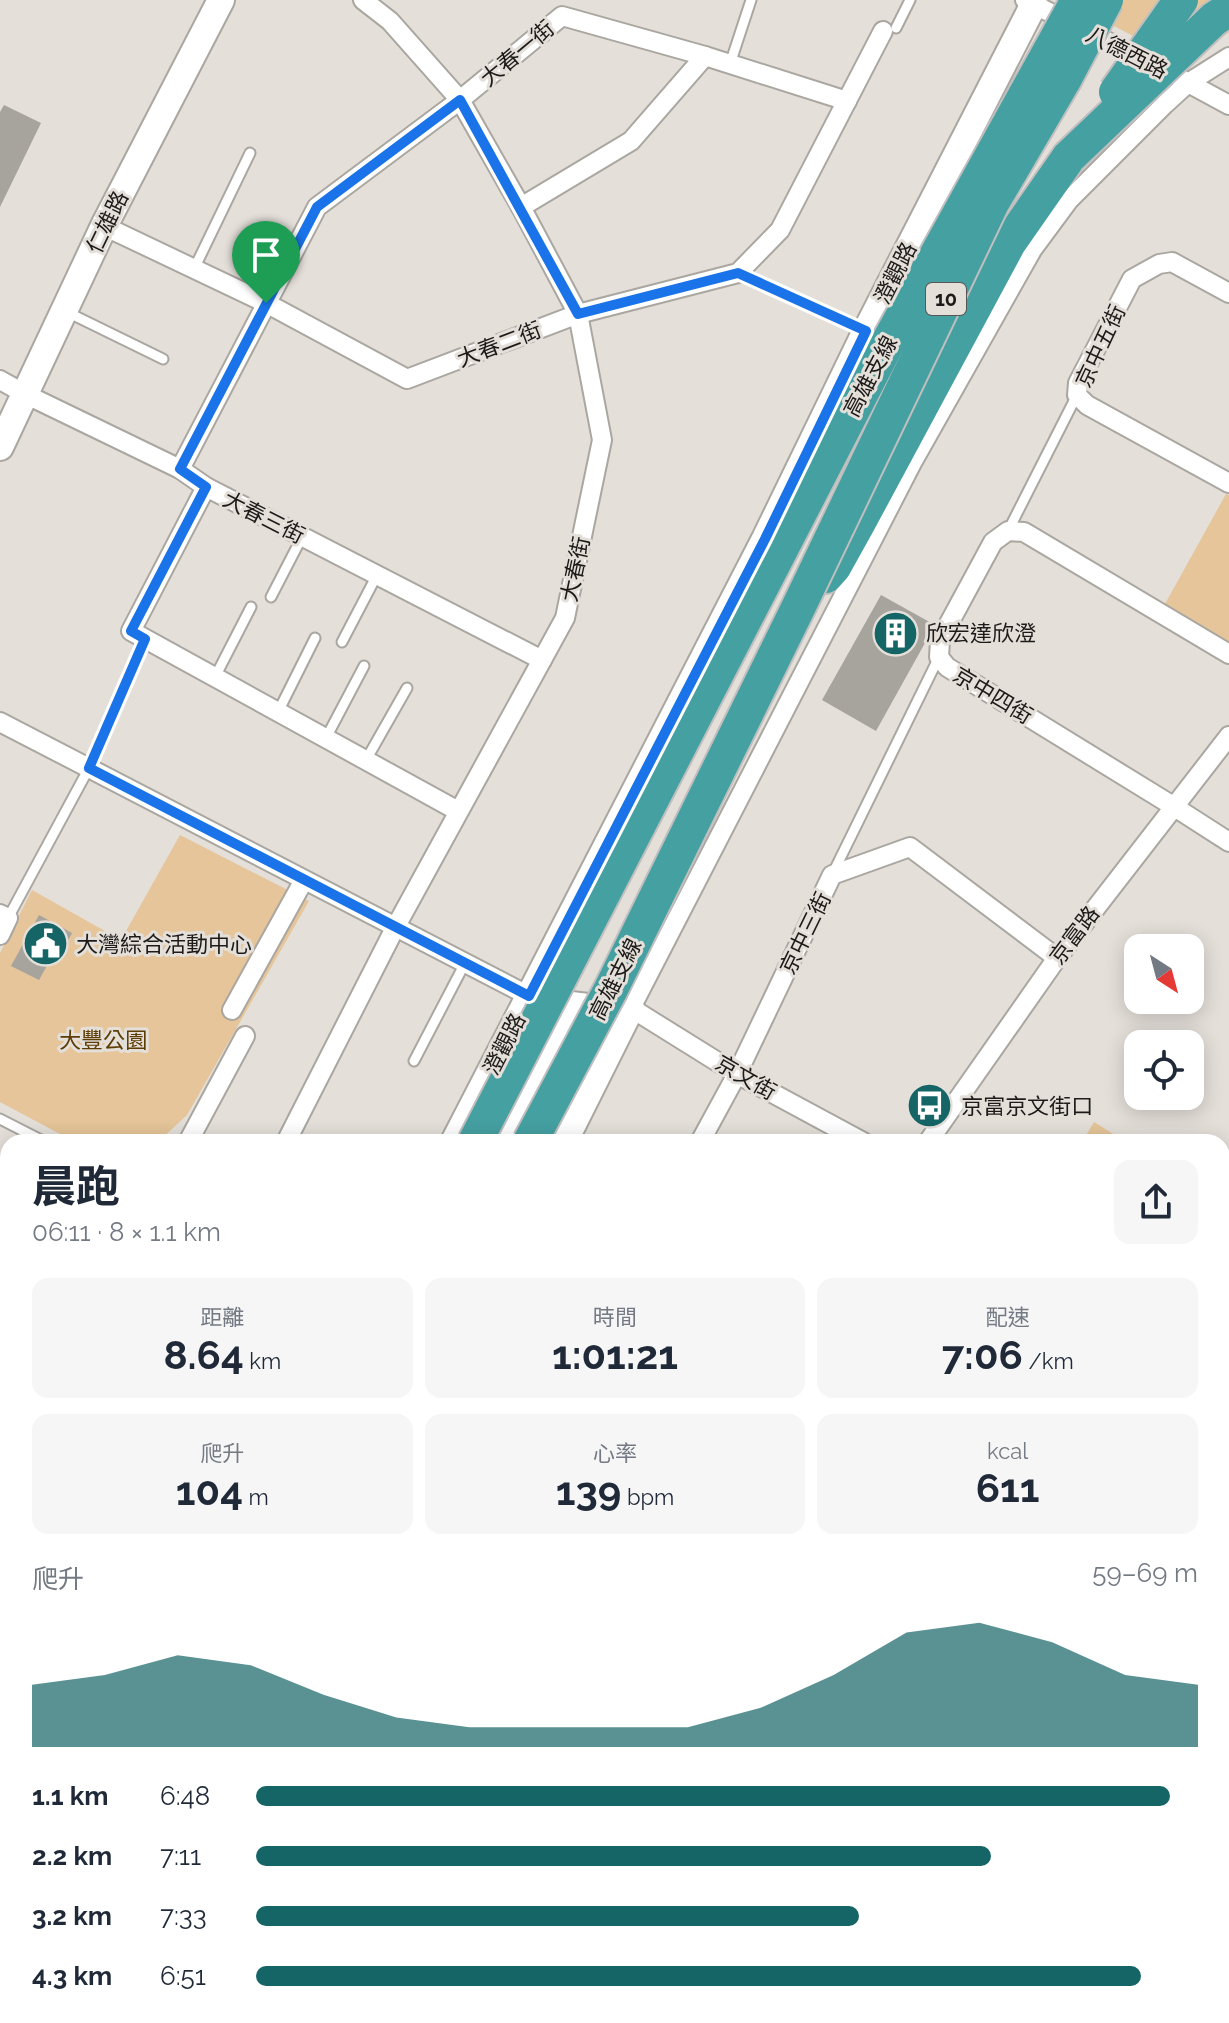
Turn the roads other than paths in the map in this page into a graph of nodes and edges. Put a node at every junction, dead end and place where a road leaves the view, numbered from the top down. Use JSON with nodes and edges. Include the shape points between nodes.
{"nodes":[{"id":1,"x":221,"y":0,"type":"edge"},
{"id":2,"x":363,"y":0,"type":"edge"},
{"id":3,"x":751,"y":0,"type":"edge"},
{"id":4,"x":910,"y":0,"type":"edge"},
{"id":5,"x":1078,"y":0,"type":"edge"},
{"id":6,"x":1106,"y":0,"type":"edge"},
{"id":7,"x":1181,"y":0,"type":"edge"},
{"id":8,"x":1037,"y":1,"type":"edge"},
{"id":9,"x":562,"y":8,"type":"edge"},
{"id":10,"x":1229,"y":9,"type":"edge"},
{"id":11,"x":890,"y":30,"type":"joint"},
{"id":12,"x":705,"y":56,"type":"junction"},
{"id":13,"x":1229,"y":57,"type":"edge"},
{"id":14,"x":730,"y":64,"type":"junction"},
{"id":15,"x":1188,"y":83,"type":"junction"},
{"id":16,"x":460,"y":100,"type":"junction"},
{"id":17,"x":847,"y":101,"type":"junction"},
{"id":18,"x":1229,"y":105,"type":"edge"},
{"id":19,"x":250,"y":153,"type":"dead end"},
{"id":20,"x":1069,"y":157,"type":"junction"},
{"id":21,"x":521,"y":207,"type":"junction"},
{"id":22,"x":104,"y":226,"type":"junction"},
{"id":23,"x":194,"y":269,"type":"junction"},
{"id":24,"x":738,"y":273,"type":"junction"},
{"id":25,"x":1229,"y":293,"type":"edge"},
{"id":26,"x":266,"y":303,"type":"junction"},
{"id":27,"x":64,"y":310,"type":"junction"},
{"id":28,"x":578,"y":314,"type":"junction"},
{"id":29,"x":876,"y":338,"type":"junction"},
{"id":30,"x":163,"y":359,"type":"dead end"},
{"id":31,"x":0,"y":380,"type":"edge"},
{"id":32,"x":25,"y":394,"type":"junction"},
{"id":33,"x":1077,"y":395,"type":"junction"},
{"id":34,"x":0,"y":447,"type":"edge"},
{"id":35,"x":180,"y":469,"type":"junction"},
{"id":36,"x":1229,"y":483,"type":"edge"},
{"id":37,"x":206,"y":487,"type":"junction"},
{"id":38,"x":1008,"y":531,"type":"junction"},
{"id":39,"x":302,"y":537,"type":"junction"},
{"id":40,"x":377,"y":575,"type":"junction"},
{"id":41,"x":271,"y":597,"type":"dead end"},
{"id":42,"x":799,"y":606,"type":"junction"},
{"id":43,"x":251,"y":607,"type":"dead end"},
{"id":44,"x":315,"y":638,"type":"dead end"},
{"id":45,"x":145,"y":639,"type":"junction"},
{"id":46,"x":342,"y":642,"type":"dead end"},
{"id":47,"x":1229,"y":654,"type":"edge"},
{"id":48,"x":939,"y":657,"type":"junction"},
{"id":49,"x":542,"y":660,"type":"junction"},
{"id":50,"x":364,"y":666,"type":"dead end"},
{"id":51,"x":215,"y":677,"type":"junction"},
{"id":52,"x":407,"y":688,"type":"dead end"},
{"id":53,"x":278,"y":712,"type":"junction"},
{"id":54,"x":0,"y":722,"type":"edge"},
{"id":55,"x":1229,"y":736,"type":"edge"},
{"id":56,"x":326,"y":738,"type":"junction"},
{"id":57,"x":366,"y":760,"type":"junction"},
{"id":58,"x":89,"y":768,"type":"junction"},
{"id":59,"x":1173,"y":806,"type":"junction"},
{"id":60,"x":458,"y":811,"type":"junction"},
{"id":61,"x":1229,"y":842,"type":"edge"},
{"id":62,"x":832,"y":875,"type":"junction"},
{"id":63,"x":304,"y":880,"type":"junction"},
{"id":64,"x":3,"y":922,"type":"edge"},
{"id":65,"x":395,"y":928,"type":"junction"},
{"id":66,"x":1057,"y":958,"type":"junction"},
{"id":67,"x":465,"y":963,"type":"junction"},
{"id":68,"x":529,"y":996,"type":"junction"},
{"id":69,"x":575,"y":1002,"type":"junction"},
{"id":70,"x":631,"y":1008,"type":"junction"},
{"id":71,"x":232,"y":1010,"type":"dead end"},
{"id":72,"x":245,"y":1036,"type":"dead end"},
{"id":73,"x":414,"y":1061,"type":"dead end"},
{"id":74,"x":737,"y":1074,"type":"junction"},
{"id":75,"x":0,"y":1120,"type":"edge"},
{"id":76,"x":29,"y":1134,"type":"edge"},
{"id":77,"x":192,"y":1134,"type":"edge"},
{"id":78,"x":290,"y":1134,"type":"edge"},
{"id":79,"x":458,"y":1134,"type":"edge"},
{"id":80,"x":479,"y":1134,"type":"edge"},
{"id":81,"x":506,"y":1134,"type":"edge"},
{"id":82,"x":534,"y":1134,"type":"edge"},
{"id":83,"x":568,"y":1134,"type":"edge"},
{"id":84,"x":704,"y":1134,"type":"edge"},
{"id":85,"x":848,"y":1134,"type":"edge"},
{"id":86,"x":934,"y":1134,"type":"edge"}],
"edges":[{"from":1,"to":22,"type":"street","name":"仁雄路"},
{"from":2,"to":16,"type":"street","name":"大春街","via":[[390,21]]},
{"from":3,"to":14,"type":"lane"},
{"from":4,"to":11,"type":"lane"},
{"from":5,"to":29,"type":"highway","name":"高雄支線","number":"10","bridge":true},
{"from":6,"to":42,"type":"highway","name":"高雄支線","number":"10","bridge":true,"via":[[992,203]]},
{"from":7,"to":20,"type":"highway","bridge":true},
{"from":8,"to":15,"type":"street","name":"八德西路"},
{"from":8,"to":29,"type":"highway","bridge":true,"via":[[941,219]]},
{"from":9,"to":12,"type":"street","name":"大春一街"},
{"from":9,"to":16,"type":"street","name":"大春一街"},
{"from":10,"to":20,"type":"highway","bridge":true},
{"from":11,"to":17,"type":"street"},
{"from":12,"to":14,"type":"street","name":"大春一街"},
{"from":12,"to":21,"type":"street","via":[[631,141]]},
{"from":13,"to":15,"type":"street"},
{"from":14,"to":17,"type":"street","name":"大春一街"},
{"from":15,"to":18,"type":"street","name":"八德西路"},
{"from":15,"to":70,"type":"street","via":[[1069,200],[1032,250],[913,461]]},
{"from":16,"to":21,"type":"street","name":"大春街"},
{"from":16,"to":26,"type":"street","name":"大春一街","via":[[317,207]]},
{"from":17,"to":24,"type":"street","via":[[780,230]]},
{"from":19,"to":23,"type":"lane"},
{"from":20,"to":42,"type":"highway","bridge":true,"via":[[1009,243],[834,567]]},
{"from":21,"to":28,"type":"street","name":"大春街"},
{"from":22,"to":23,"type":"street","name":"大春二街"},
{"from":22,"to":27,"type":"street","name":"仁雄路"},
{"from":23,"to":26,"type":"street","name":"大春二街"},
{"from":24,"to":28,"type":"street","name":"大春二街"},
{"from":24,"to":29,"type":"lane"},
{"from":25,"to":33,"type":"street","name":"京中五街","via":[[1172,262],[1132,279],[1078,383]]},
{"from":26,"to":28,"type":"street","name":"大春二街","via":[[407,379]]},
{"from":26,"to":35,"type":"street","name":"大春一街"},
{"from":27,"to":30,"type":"lane"},
{"from":27,"to":32,"type":"street","name":"仁雄路"},
{"from":28,"to":49,"type":"street","name":"大春街","via":[[602,440],[565,618]]},
{"from":29,"to":68,"type":"street","name":"澄觀路","via":[[765,539]]},
{"from":29,"to":80,"type":"highway","name":"高雄支線","number":"10","bridge":true},
{"from":31,"to":32,"type":"street"},
{"from":32,"to":34,"type":"street","name":"仁雄路"},
{"from":32,"to":35,"type":"street"},
{"from":33,"to":36,"type":"street","name":"京中五街"},
{"from":33,"to":38,"type":"lane"},
{"from":35,"to":37,"type":"street"},
{"from":37,"to":39,"type":"street","name":"大春三街"},
{"from":37,"to":45,"type":"street","name":"大春三街","via":[[131,631]]},
{"from":38,"to":47,"type":"street","via":[[1024,532]]},
{"from":38,"to":48,"type":"street","name":"京中四街","via":[[993,542],[940,640]]},
{"from":39,"to":40,"type":"street","name":"大春三街"},
{"from":39,"to":41,"type":"lane"},
{"from":40,"to":46,"type":"lane"},
{"from":40,"to":49,"type":"street","name":"大春三街"},
{"from":42,"to":82,"type":"highway","name":"高雄支線","number":"10","bridge":true},
{"from":43,"to":51,"type":"lane"},
{"from":44,"to":53,"type":"lane"},
{"from":45,"to":51,"type":"street"},
{"from":45,"to":58,"type":"lane"},
{"from":48,"to":59,"type":"street","name":"京中四街","via":[[947,667]]},
{"from":48,"to":62,"type":"lane"},
{"from":49,"to":60,"type":"street","name":"大春街"},
{"from":50,"to":56,"type":"lane"},
{"from":51,"to":53,"type":"street"},
{"from":52,"to":57,"type":"lane"},
{"from":53,"to":56,"type":"street"},
{"from":54,"to":58,"type":"street"},
{"from":55,"to":59,"type":"street","name":"京富路"},
{"from":56,"to":57,"type":"street"},
{"from":57,"to":60,"type":"street"},
{"from":58,"to":63,"type":"street"},
{"from":58,"to":64,"type":"lane"},
{"from":59,"to":61,"type":"street","name":"京中四街"},
{"from":59,"to":66,"type":"street","name":"京富路"},
{"from":60,"to":65,"type":"street","name":"大春街"},
{"from":62,"to":66,"type":"street","name":"京中三街","via":[[910,847]]},
{"from":62,"to":74,"type":"street","name":"京中三街"},
{"from":63,"to":65,"type":"street"},
{"from":63,"to":71,"type":"street"},
{"from":65,"to":67,"type":"street"},
{"from":65,"to":78,"type":"street","name":"大春街"},
{"from":66,"to":86,"type":"street","name":"京富路"},
{"from":67,"to":68,"type":"street"},
{"from":67,"to":73,"type":"lane"},
{"from":68,"to":69,"type":"street"},
{"from":68,"to":79,"type":"street","name":"澄觀路"},
{"from":69,"to":70,"type":"street"},
{"from":69,"to":81,"type":"street"},
{"from":70,"to":74,"type":"street","name":"京文街"},
{"from":70,"to":83,"type":"street"},
{"from":72,"to":77,"type":"street"},
{"from":74,"to":84,"type":"street","name":"京中三街"},
{"from":74,"to":85,"type":"street","name":"京文街"},
{"from":75,"to":76,"type":"lane"}]}
